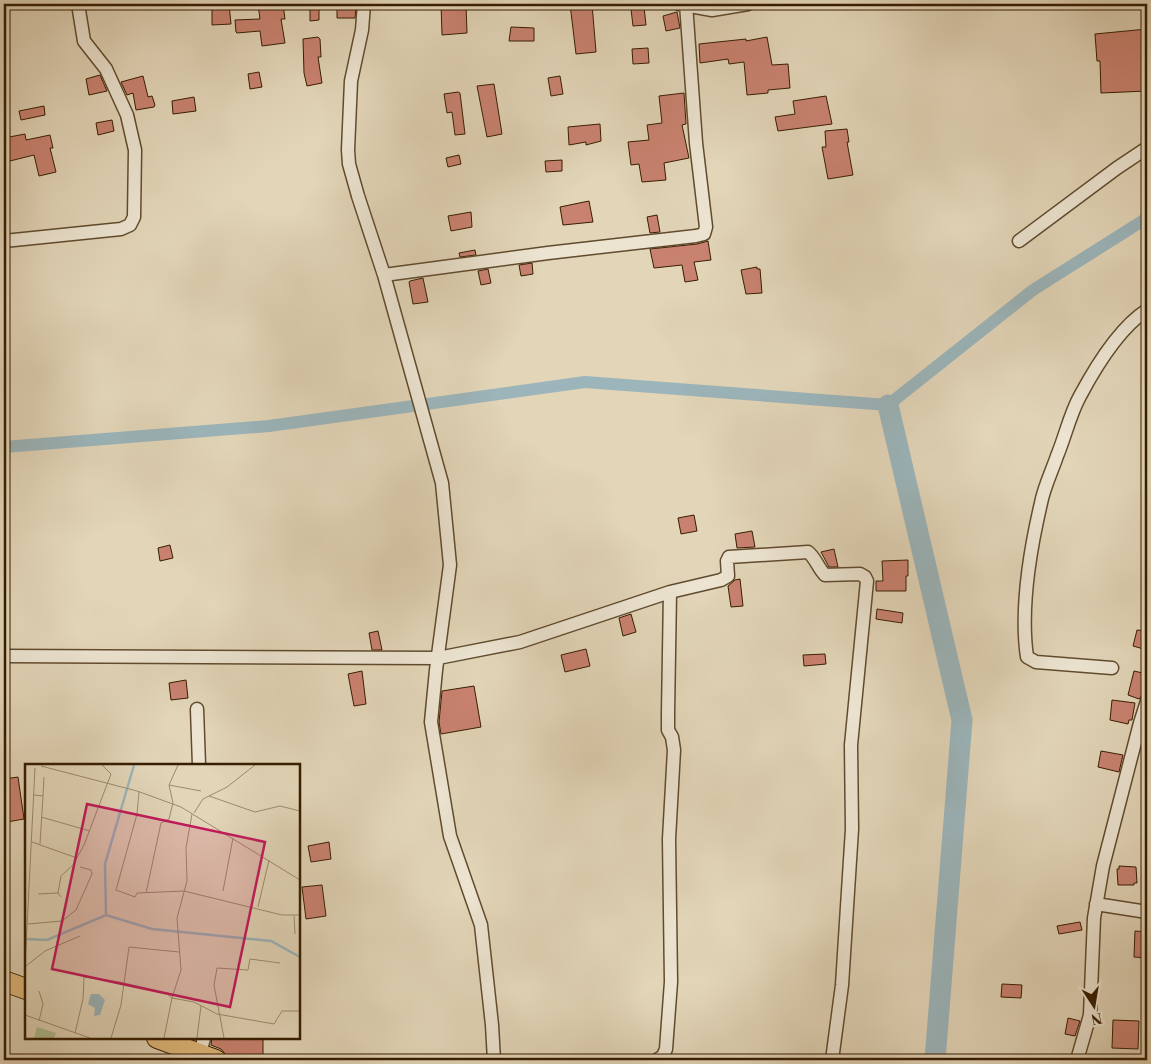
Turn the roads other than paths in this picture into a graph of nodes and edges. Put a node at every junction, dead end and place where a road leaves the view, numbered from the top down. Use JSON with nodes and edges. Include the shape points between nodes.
{"nodes":[{"id":1,"x":78,"y":4,"type":"edge"},
{"id":2,"x":364,"y":4,"type":"edge"},
{"id":3,"x":679,"y":4,"type":"edge"},
{"id":4,"x":686,"y":4,"type":"edge"},
{"id":5,"x":748,"y":4,"type":"edge"},
{"id":6,"x":1147,"y":148,"type":"edge"},
{"id":7,"x":1020,"y":241,"type":"dead end"},
{"id":8,"x":4,"y":242,"type":"edge"},
{"id":9,"x":384,"y":275,"type":"junction"},
{"id":10,"x":1147,"y":310,"type":"edge"},
{"id":11,"x":670,"y":592,"type":"junction"},
{"id":12,"x":4,"y":656,"type":"edge"},
{"id":13,"x":438,"y":658,"type":"junction"},
{"id":14,"x":1112,"y":668,"type":"dead end"},
{"id":15,"x":1147,"y":701,"type":"edge"},
{"id":16,"x":197,"y":709,"type":"dead end"},
{"id":17,"x":1143,"y":724,"type":"edge"},
{"id":18,"x":199,"y":764,"type":"edge"},
{"id":19,"x":1096,"y":904,"type":"junction"},
{"id":20,"x":1147,"y":912,"type":"edge"},
{"id":21,"x":4,"y":981,"type":"edge"},
{"id":22,"x":25,"y":989,"type":"edge"},
{"id":23,"x":161,"y":1039,"type":"edge"},
{"id":24,"x":207,"y":1051,"type":"edge"},
{"id":25,"x":494,"y":1060,"type":"edge"},
{"id":26,"x":657,"y":1060,"type":"edge"},
{"id":27,"x":832,"y":1060,"type":"edge"},
{"id":28,"x":1077,"y":1060,"type":"edge"}],
"edges":[{"from":1,"to":8,"type":"street","via":[[84,41],[106,69],[127,115],[135,150],[134,217],[130,225],[121,229]]},
{"from":2,"to":9,"type":"street","via":[[351,81],[349,164]]},
{"from":3,"to":4,"type":"street"},
{"from":4,"to":5,"type":"street","via":[[712,10]]},
{"from":4,"to":9,"type":"street","via":[[706,227],[704,234]]},
{"from":6,"to":7,"type":"street"},
{"from":9,"to":13,"type":"street","via":[[442,483],[450,565]]},
{"from":10,"to":14,"type":"street","via":[[1125,328],[1079,397],[1041,501],[1024,619],[1027,657],[1031,661]]},
{"from":11,"to":13,"type":"street","via":[[520,642]]},
{"from":11,"to":26,"type":"street","via":[[668,730],[674,750],[669,839],[671,982],[666,1049]]},
{"from":11,"to":27,"type":"street","via":[[725,578],[728,576],[729,557],[808,552],[825,575],[860,574],[865,577],[851,745],[852,829],[842,985]]},
{"from":12,"to":13,"type":"street"},
{"from":13,"to":25,"type":"street","via":[[431,722],[450,836],[481,925]]},
{"from":15,"to":17,"type":"street"},
{"from":16,"to":18,"type":"street"},
{"from":17,"to":19,"type":"street","via":[[1108,847]]},
{"from":19,"to":20,"type":"street"},
{"from":19,"to":28,"type":"street","via":[[1090,1015]]},
{"from":21,"to":22,"type":"highway"},
{"from":23,"to":24,"type":"highway"}]}
